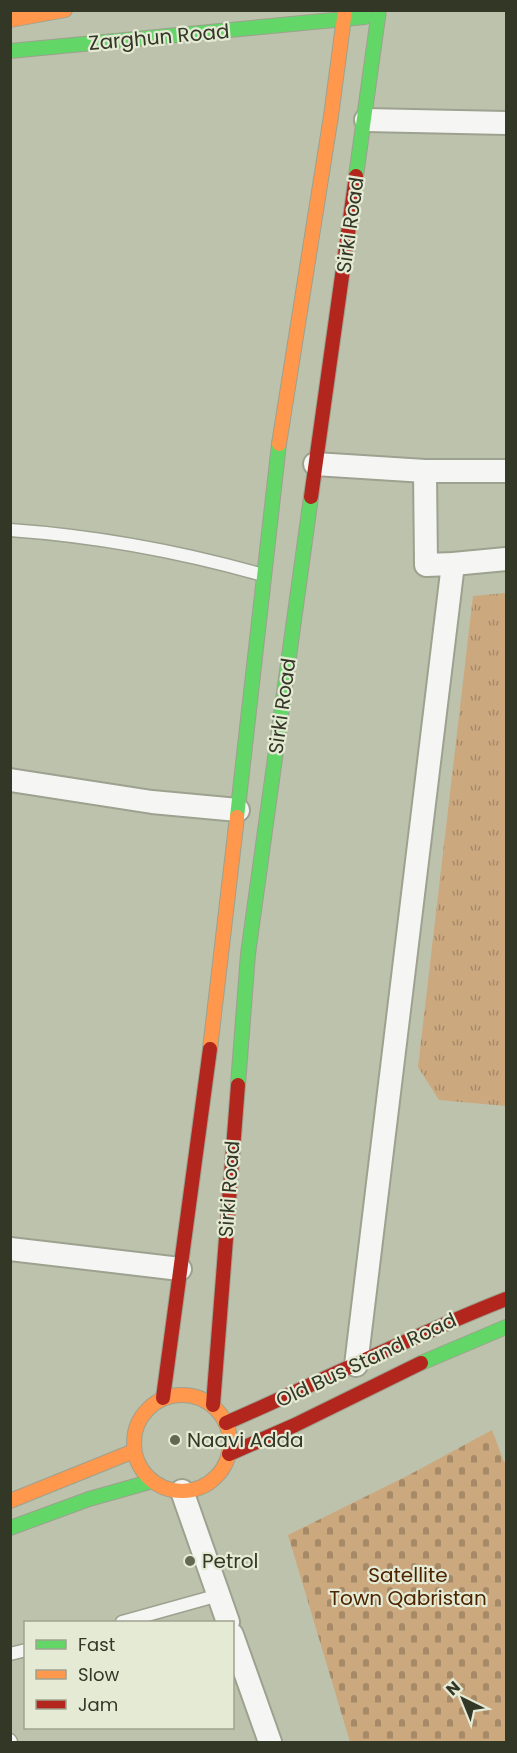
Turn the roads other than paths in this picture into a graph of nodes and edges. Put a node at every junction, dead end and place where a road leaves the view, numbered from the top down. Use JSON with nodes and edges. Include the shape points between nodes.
{"nodes":[{"id":1,"x":65,"y":10,"type":"edge"},
{"id":2,"x":379,"y":13,"type":"edge"},
{"id":3,"x":344,"y":15,"type":"edge"},
{"id":4,"x":10,"y":20,"type":"edge"},
{"id":5,"x":10,"y":51,"type":"edge"},
{"id":6,"x":366,"y":120,"type":"junction"},
{"id":7,"x":507,"y":123,"type":"edge"},
{"id":8,"x":315,"y":464,"type":"junction"},
{"id":9,"x":425,"y":471,"type":"junction"},
{"id":10,"x":507,"y":471,"type":"edge"},
{"id":11,"x":10,"y":530,"type":"edge"},
{"id":12,"x":507,"y":559,"type":"edge"},
{"id":13,"x":453,"y":564,"type":"junction"},
{"id":14,"x":264,"y":575,"type":"junction"},
{"id":15,"x":10,"y":780,"type":"edge"},
{"id":16,"x":238,"y":810,"type":"junction"},
{"id":17,"x":10,"y":1249,"type":"edge"},
{"id":18,"x":180,"y":1269,"type":"junction"},
{"id":19,"x":507,"y":1299,"type":"edge"},
{"id":20,"x":507,"y":1327,"type":"edge"},
{"id":21,"x":356,"y":1365,"type":"junction"},
{"id":22,"x":163,"y":1398,"type":"junction"},
{"id":23,"x":213,"y":1405,"type":"junction"},
{"id":24,"x":226,"y":1423,"type":"junction"},
{"id":25,"x":134,"y":1451,"type":"junction"},
{"id":26,"x":229,"y":1454,"type":"junction"},
{"id":27,"x":153,"y":1481,"type":"junction"},
{"id":28,"x":182,"y":1491,"type":"junction"},
{"id":29,"x":10,"y":1501,"type":"edge"},
{"id":30,"x":10,"y":1528,"type":"edge"},
{"id":31,"x":219,"y":1595,"type":"junction"},
{"id":32,"x":129,"y":1621,"type":"edge"},
{"id":33,"x":227,"y":1621,"type":"edge"},
{"id":34,"x":234,"y":1641,"type":"edge"},
{"id":35,"x":270,"y":1743,"type":"edge"}],
"edges":[{"from":1,"to":4,"type":"main road"},
{"from":2,"to":3,"type":"main road","name":"Zarghun Road"},
{"from":2,"to":6,"type":"main road","name":"Sirki Road"},
{"from":3,"to":5,"type":"main road","name":"Zarghun Road"},
{"from":3,"to":14,"type":"main road","name":"Sirki Road","via":[[276,462]]},
{"from":6,"to":7,"type":"street"},
{"from":6,"to":8,"type":"main road","name":"Sirki Road"},
{"from":8,"to":9,"type":"street"},
{"from":8,"to":23,"type":"main road","name":"Sirki Road","via":[[248,954]]},
{"from":9,"to":10,"type":"street"},
{"from":9,"to":13,"type":"street","via":[[426,565]]},
{"from":11,"to":14,"type":"lane","via":[[206,559]]},
{"from":12,"to":13,"type":"street"},
{"from":13,"to":21,"type":"street"},
{"from":14,"to":16,"type":"main road","name":"Sirki Road"},
{"from":15,"to":16,"type":"street","via":[[152,802]]},
{"from":16,"to":18,"type":"main road","name":"Sirki Road"},
{"from":17,"to":18,"type":"street"},
{"from":18,"to":22,"type":"main road","name":"Sirki Road"},
{"from":19,"to":21,"type":"main road","name":"Old Bus Stand Road","via":[[446,1322]]},
{"from":20,"to":26,"type":"main road","name":"Old Bus Stand Road","via":[[393,1375]]},
{"from":21,"to":24,"type":"main road","name":"Old Bus Stand Road"},
{"from":22,"to":23,"type":"main road","via":[[189,1395]]},
{"from":22,"to":25,"type":"main road","via":[[139,1419]]},
{"from":23,"to":24,"type":"main road"},
{"from":24,"to":26,"type":"main road"},
{"from":25,"to":27,"type":"main road","via":[[141,1468]]},
{"from":25,"to":29,"type":"main road"},
{"from":26,"to":28,"type":"main road","via":[[223,1469],[212,1480]]},
{"from":27,"to":28,"type":"main road","via":[[163,1488]]},
{"from":27,"to":30,"type":"main road"},
{"from":28,"to":31,"type":"street"},
{"from":31,"to":32,"type":"lane"},
{"from":31,"to":33,"type":"street"},
{"from":34,"to":35,"type":"street"}]}
